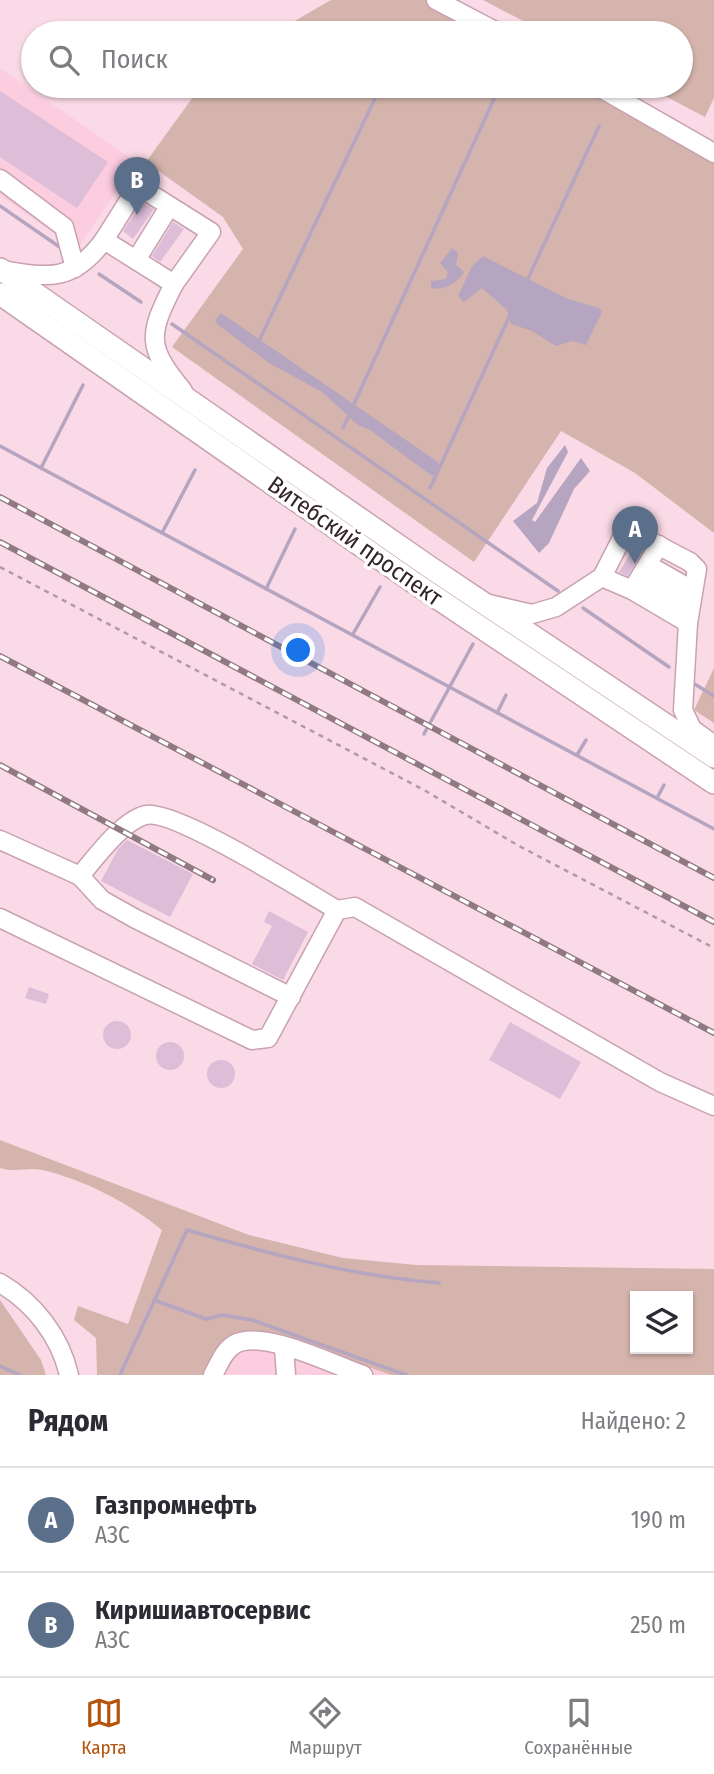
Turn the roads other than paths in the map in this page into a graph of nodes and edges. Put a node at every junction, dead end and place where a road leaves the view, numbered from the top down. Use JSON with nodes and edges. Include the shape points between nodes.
{"nodes":[{"id":1,"x":436,"y":0,"type":"edge"},
{"id":2,"x":476,"y":21,"type":"edge"},
{"id":3,"x":618,"y":98,"type":"edge"},
{"id":4,"x":714,"y":153,"type":"edge"},
{"id":5,"x":0,"y":179,"type":"edge"},
{"id":6,"x":169,"y":206,"type":"junction"},
{"id":7,"x":104,"y":240,"type":"junction"},
{"id":8,"x":136,"y":260,"type":"junction"},
{"id":9,"x":75,"y":268,"type":"junction"},
{"id":10,"x":1,"y":269,"type":"edge"},
{"id":11,"x":174,"y":284,"type":"junction"},
{"id":12,"x":0,"y":294,"type":"edge"},
{"id":13,"x":192,"y":402,"type":"junction"},
{"id":14,"x":659,"y":545,"type":"junction"},
{"id":15,"x":602,"y":577,"type":"junction"},
{"id":16,"x":640,"y":578,"type":"junction"},
{"id":17,"x":482,"y":602,"type":"junction"},
{"id":18,"x":690,"y":607,"type":"junction"},
{"id":19,"x":714,"y":745,"type":"edge"},
{"id":20,"x":714,"y":757,"type":"edge"},
{"id":21,"x":714,"y":783,"type":"edge"},
{"id":22,"x":0,"y":839,"type":"edge"},
{"id":23,"x":80,"y":876,"type":"junction"},
{"id":24,"x":337,"y":910,"type":"junction"},
{"id":25,"x":0,"y":918,"type":"edge"},
{"id":26,"x":291,"y":997,"type":"junction"},
{"id":27,"x":714,"y":1106,"type":"edge"},
{"id":28,"x":0,"y":1283,"type":"edge"},
{"id":29,"x":284,"y":1346,"type":"junction"},
{"id":30,"x":69,"y":1375,"type":"edge"},
{"id":31,"x":213,"y":1375,"type":"edge"},
{"id":32,"x":286,"y":1375,"type":"edge"},
{"id":33,"x":363,"y":1375,"type":"edge"}],
"edges":[{"from":1,"to":2,"type":"street"},
{"from":3,"to":4,"type":"street"},
{"from":5,"to":9,"type":"street","via":[[64,227]]},
{"from":6,"to":7,"type":"street","via":[[138,186]]},
{"from":6,"to":8,"type":"street"},
{"from":6,"to":11,"type":"street","via":[[211,232]]},
{"from":7,"to":8,"type":"street"},
{"from":7,"to":9,"type":"street"},
{"from":8,"to":11,"type":"street"},
{"from":9,"to":10,"type":"street","via":[[59,276]]},
{"from":10,"to":13,"type":"main road","name":"Витебский проспект"},
{"from":11,"to":13,"type":"street","via":[[157,320],[156,352]]},
{"from":12,"to":21,"type":"main road","name":"Витебский проспект","via":[[413,582]]},
{"from":13,"to":17,"type":"main road","name":"Витебский проспект"},
{"from":14,"to":15,"type":"street","via":[[631,531],[623,536]]},
{"from":14,"to":16,"type":"street"},
{"from":14,"to":18,"type":"street","via":[[697,569]]},
{"from":15,"to":16,"type":"street"},
{"from":15,"to":17,"type":"street","via":[[543,613]]},
{"from":16,"to":18,"type":"street"},
{"from":16,"to":18,"type":"street"},
{"from":17,"to":20,"type":"main road","name":"Витебский проспект"},
{"from":18,"to":19,"type":"street","via":[[684,716],[692,729]]},
{"from":22,"to":23,"type":"street"},
{"from":23,"to":24,"type":"street","via":[[121,830],[146,815],[168,817]]},
{"from":23,"to":26,"type":"street","via":[[102,900]]},
{"from":24,"to":26,"type":"street"},
{"from":24,"to":27,"type":"street","via":[[355,907],[660,1082]]},
{"from":25,"to":26,"type":"street","via":[[252,1040],[268,1038]]},
{"from":28,"to":30,"type":"street","via":[[44,1321],[63,1353]]},
{"from":29,"to":31,"type":"street","via":[[236,1343],[223,1355]]},
{"from":29,"to":32,"type":"street"},
{"from":29,"to":33,"type":"street"}]}
